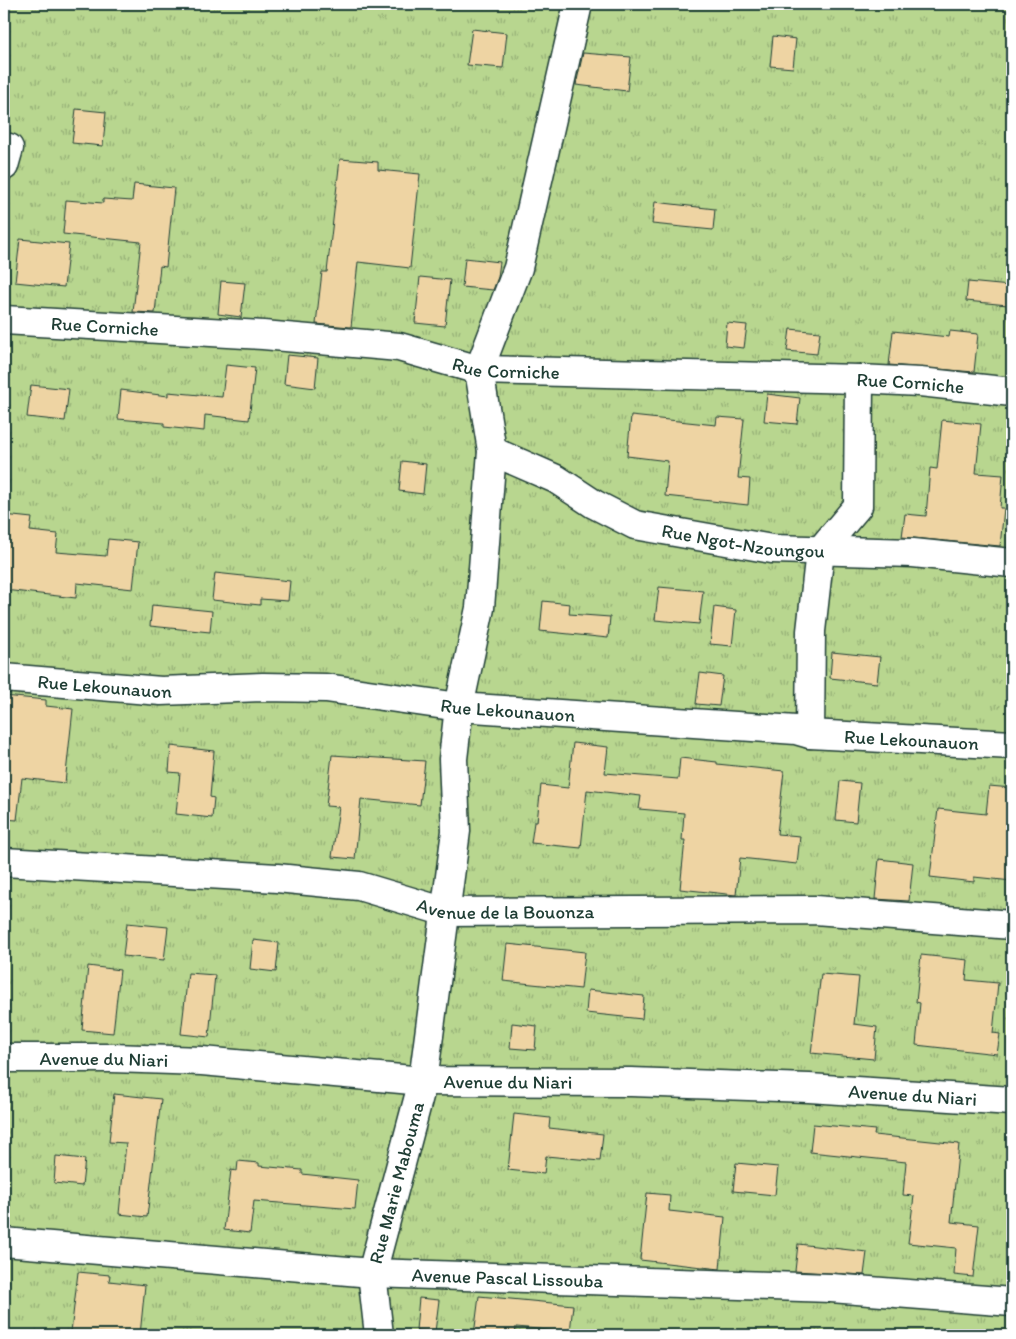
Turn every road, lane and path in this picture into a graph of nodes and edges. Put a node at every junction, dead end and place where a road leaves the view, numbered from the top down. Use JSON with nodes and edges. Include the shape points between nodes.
{"nodes":[{"id":1,"x":578,"y":4,"type":"edge"},
{"id":2,"x":4,"y":147,"type":"edge"},
{"id":3,"x":4,"y":166,"type":"edge"},
{"id":4,"x":4,"y":320,"type":"edge"},
{"id":5,"x":479,"y":370,"type":"junction"},
{"id":6,"x":859,"y":379,"type":"junction"},
{"id":7,"x":1012,"y":392,"type":"edge"},
{"id":8,"x":492,"y":451,"type":"junction"},
{"id":9,"x":820,"y":551,"type":"junction"},
{"id":10,"x":1012,"y":563,"type":"edge"},
{"id":11,"x":4,"y":678,"type":"edge"},
{"id":12,"x":459,"y":708,"type":"junction"},
{"id":13,"x":810,"y":734,"type":"junction"},
{"id":14,"x":1012,"y":745,"type":"edge"},
{"id":15,"x":4,"y":862,"type":"edge"},
{"id":16,"x":446,"y":912,"type":"junction"},
{"id":17,"x":1012,"y":925,"type":"edge"},
{"id":18,"x":4,"y":1058,"type":"edge"},
{"id":19,"x":423,"y":1081,"type":"junction"},
{"id":20,"x":1012,"y":1101,"type":"edge"},
{"id":21,"x":4,"y":1242,"type":"edge"},
{"id":22,"x":372,"y":1273,"type":"junction"},
{"id":23,"x":1012,"y":1302,"type":"edge"},
{"id":24,"x":379,"y":1335,"type":"edge"}],
"edges":[{"from":1,"to":5,"type":"street","via":[[518,268]]},
{"from":2,"to":3,"type":"street","via":[[9,148]]},
{"from":4,"to":5,"type":"street","name":"Rue Corniche","via":[[262,335],[399,347]]},
{"from":5,"to":6,"type":"street","name":"Rue Corniche"},
{"from":5,"to":8,"type":"street","name":"Rue Marie Mabouma"},
{"from":6,"to":7,"type":"street","name":"Rue Corniche"},
{"from":6,"to":9,"type":"street","via":[[858,506]]},
{"from":8,"to":9,"type":"street","name":"Rue Ngot-Nzoungou","via":[[556,479],[635,525],[772,549]]},
{"from":8,"to":12,"type":"street","name":"Rue Marie Mabouma","via":[[480,608]]},
{"from":9,"to":10,"type":"street","name":"Rue Ngot-Nzoungou","via":[[913,553]]},
{"from":9,"to":13,"type":"street","via":[[811,631]]},
{"from":11,"to":12,"type":"street","name":"Rue Lekounauon","via":[[161,691],[326,688]]},
{"from":12,"to":13,"type":"street","name":"Rue Lekounauon"},
{"from":12,"to":16,"type":"street","name":"Rue Marie Mabouma","via":[[453,759],[456,831]]},
{"from":13,"to":14,"type":"street","name":"Rue Lekounauon"},
{"from":15,"to":16,"type":"street","name":"Avenue de la Bouonza","via":[[359,886]]},
{"from":16,"to":17,"type":"street","name":"Avenue de la Bouonza","via":[[815,910]]},
{"from":16,"to":19,"type":"street","name":"Rue Marie Mabouma"},
{"from":18,"to":19,"type":"street","name":"Avenue du Niari","via":[[202,1061]]},
{"from":19,"to":20,"type":"street","name":"Avenue du Niari","via":[[631,1082],[809,1088]]},
{"from":19,"to":22,"type":"street","name":"Rue Marie Mabouma"},
{"from":21,"to":22,"type":"street","name":"Avenue Pascal Lissouba"},
{"from":22,"to":23,"type":"street","name":"Avenue Pascal Lissouba","via":[[831,1288]]},
{"from":22,"to":24,"type":"street","name":"Rue Marie Mabouma"}]}
